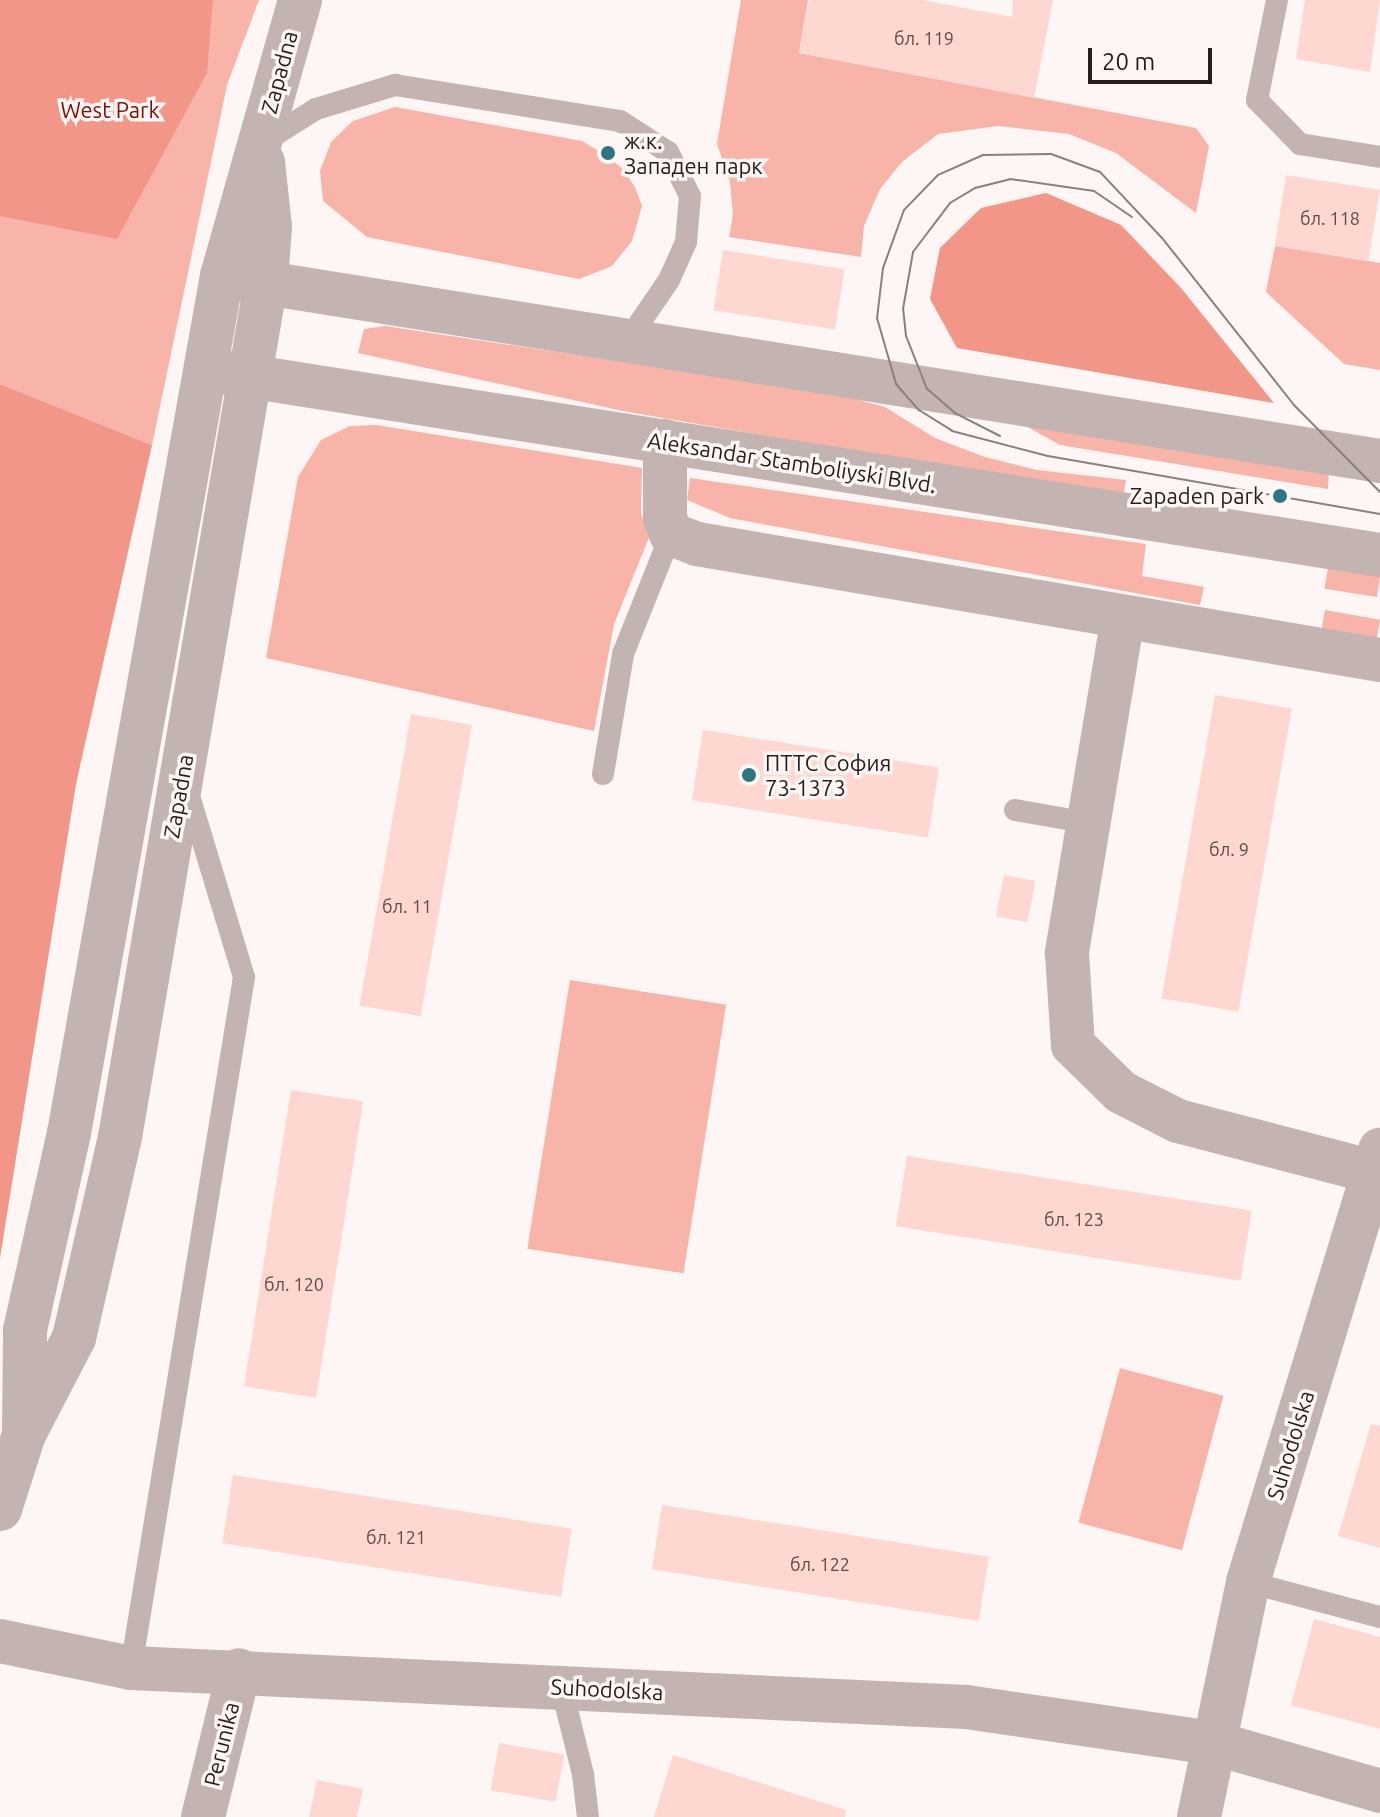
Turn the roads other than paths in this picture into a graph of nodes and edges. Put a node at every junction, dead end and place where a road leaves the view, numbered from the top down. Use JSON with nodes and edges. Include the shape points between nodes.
{"nodes":[{"id":1,"x":300,"y":0,"type":"edge"},
{"id":2,"x":1277,"y":0,"type":"edge"},
{"id":3,"x":261,"y":144,"type":"junction"},
{"id":4,"x":1380,"y":157,"type":"edge"},
{"id":5,"x":222,"y":276,"type":"junction"},
{"id":6,"x":266,"y":282,"type":"junction"},
{"id":7,"x":630,"y":337,"type":"junction"},
{"id":8,"x":205,"y":369,"type":"junction"},
{"id":9,"x":250,"y":376,"type":"junction"},
{"id":10,"x":665,"y":441,"type":"junction"},
{"id":11,"x":1380,"y":461,"type":"edge"},
{"id":12,"x":671,"y":534,"type":"junction"},
{"id":13,"x":1380,"y":555,"type":"edge"},
{"id":14,"x":1123,"y":617,"type":"junction"},
{"id":15,"x":1380,"y":660,"type":"edge"},
{"id":16,"x":182,"y":773,"type":"junction"},
{"id":17,"x":603,"y":774,"type":"dead end"},
{"id":18,"x":1015,"y":810,"type":"dead end"},
{"id":19,"x":1089,"y":823,"type":"junction"},
{"id":20,"x":1377,"y":1161,"type":"edge"},
{"id":21,"x":24,"y":1434,"type":"junction"},
{"id":22,"x":0,"y":1509,"type":"edge"},
{"id":23,"x":1248,"y":1582,"type":"junction"},
{"id":24,"x":1380,"y":1617,"type":"edge"},
{"id":25,"x":0,"y":1641,"type":"edge"},
{"id":26,"x":131,"y":1668,"type":"junction"},
{"id":27,"x":239,"y":1670,"type":"junction"},
{"id":28,"x":561,"y":1686,"type":"junction"},
{"id":29,"x":1214,"y":1743,"type":"junction"},
{"id":30,"x":1380,"y":1791,"type":"edge"},
{"id":31,"x":203,"y":1817,"type":"edge"},
{"id":32,"x":588,"y":1817,"type":"edge"},
{"id":33,"x":1199,"y":1817,"type":"edge"}],
"edges":[{"from":1,"to":3,"type":"street","name":"Zapadna"},
{"from":2,"to":4,"type":"lane","via":[[1257,100],[1300,144]]},
{"from":3,"to":5,"type":"street","name":"Zapadna"},
{"from":3,"to":6,"type":"street","name":"Zapadna","via":[[270,227]]},
{"from":3,"to":7,"type":"lane","via":[[316,109],[395,85],[620,121],[668,152],[690,196],[686,242],[669,280]]},
{"from":5,"to":6,"type":"street"},
{"from":5,"to":8,"type":"street","name":"Zapadna"},
{"from":6,"to":7,"type":"street"},
{"from":6,"to":9,"type":"street","name":"Zapadna"},
{"from":7,"to":11,"type":"street"},
{"from":8,"to":9,"type":"street","name":"Aleksandar Stamboliyski Blvd."},
{"from":8,"to":21,"type":"street","name":"Zapadna","via":[[69,1133],[25,1330]]},
{"from":9,"to":10,"type":"street","name":"Aleksandar Stamboliyski Blvd."},
{"from":9,"to":16,"type":"street","name":"Zapadna"},
{"from":10,"to":12,"type":"street","via":[[661,494]]},
{"from":10,"to":13,"type":"street","name":"Aleksandar Stamboliyski Blvd."},
{"from":12,"to":14,"type":"street","via":[[697,544]]},
{"from":12,"to":17,"type":"lane","via":[[623,654]]},
{"from":14,"to":15,"type":"street"},
{"from":14,"to":19,"type":"street"},
{"from":16,"to":21,"type":"street","name":"Zapadna","via":[[120,1137],[74,1338]]},
{"from":16,"to":26,"type":"lane","via":[[244,977]]},
{"from":18,"to":19,"type":"lane"},
{"from":19,"to":20,"type":"street","via":[[1067,953],[1073,1045],[1121,1092],[1178,1121]]},
{"from":20,"to":23,"type":"street","name":"Suhodolska"},
{"from":21,"to":22,"type":"street","name":"Zapadna"},
{"from":23,"to":24,"type":"lane"},
{"from":23,"to":29,"type":"street","name":"Suhodolska"},
{"from":25,"to":26,"type":"street","name":"Suhodolska"},
{"from":26,"to":27,"type":"street","name":"Suhodolska"},
{"from":27,"to":28,"type":"street","name":"Suhodolska"},
{"from":27,"to":31,"type":"street","name":"Perunika"},
{"from":28,"to":29,"type":"street","name":"Suhodolska","via":[[966,1707]]},
{"from":28,"to":32,"type":"lane"},
{"from":29,"to":30,"type":"street","name":"Suhodolska"},
{"from":29,"to":33,"type":"street"}]}
